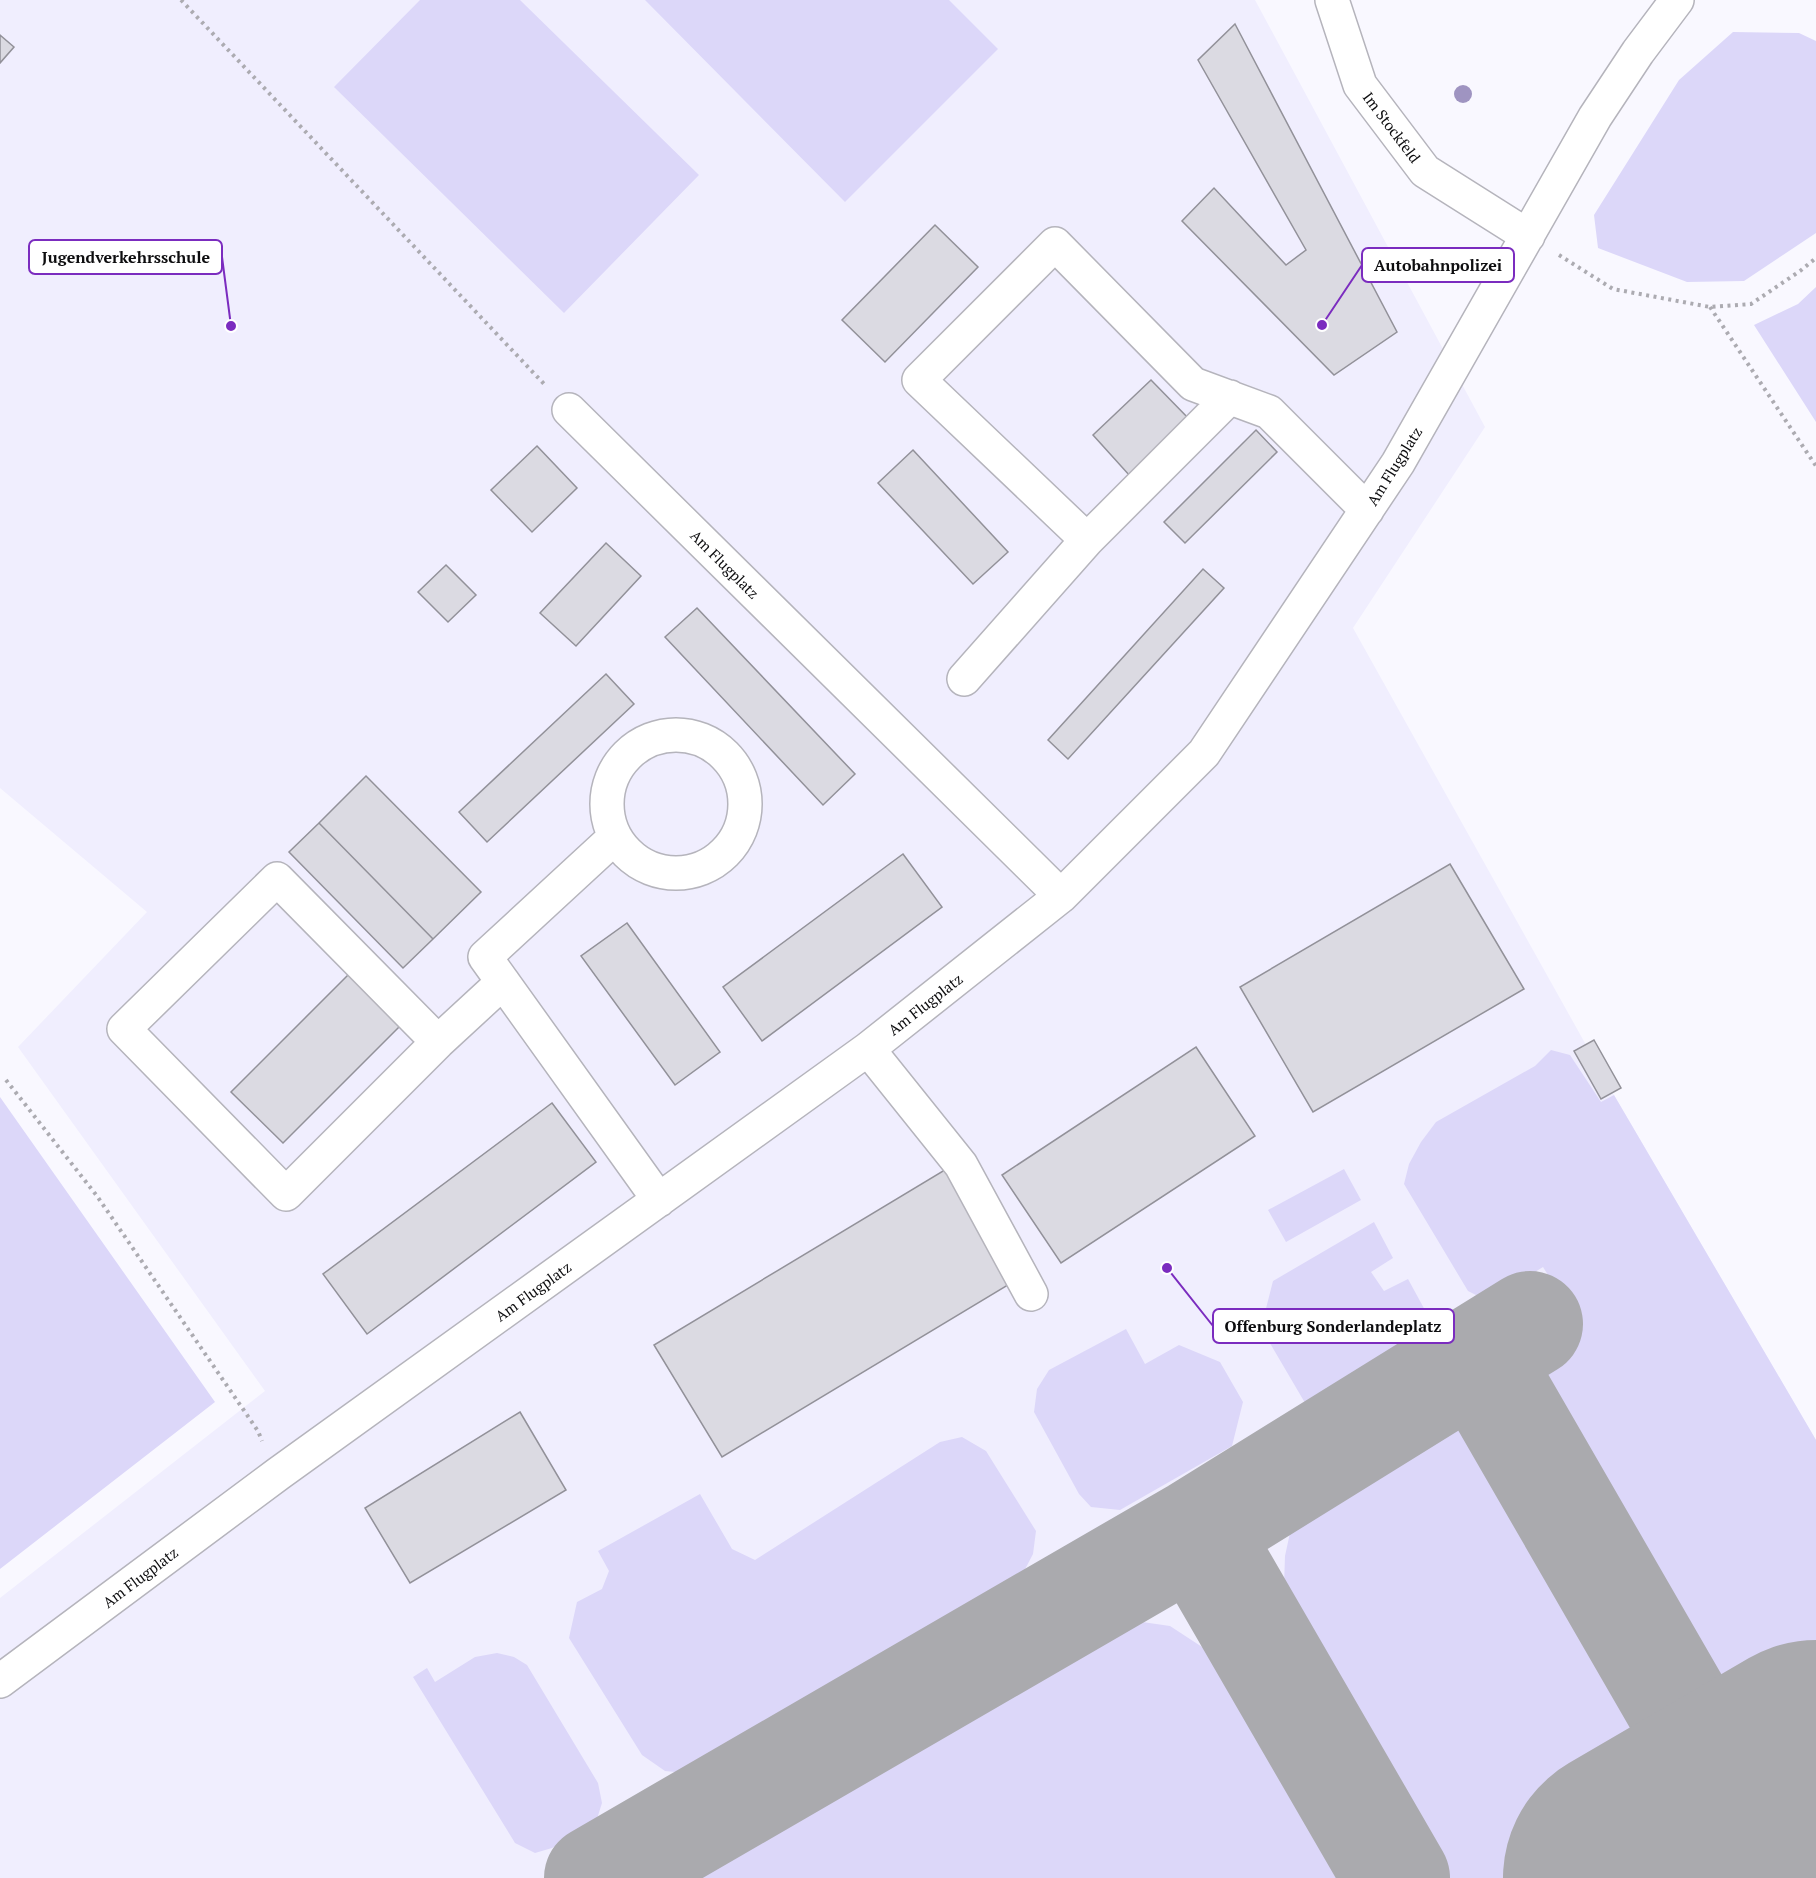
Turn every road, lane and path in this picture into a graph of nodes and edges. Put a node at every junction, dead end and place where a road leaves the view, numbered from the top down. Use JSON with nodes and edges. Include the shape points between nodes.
{"nodes":[{"id":1,"x":181,"y":0,"type":"edge"},
{"id":2,"x":1332,"y":0,"type":"edge"},
{"id":3,"x":1677,"y":0,"type":"edge"},
{"id":4,"x":1528,"y":236,"type":"junction"},
{"id":5,"x":1816,"y":258,"type":"edge"},
{"id":6,"x":1710,"y":308,"type":"junction"},
{"id":7,"x":1230,"y":397,"type":"junction"},
{"id":8,"x":569,"y":410,"type":"joint"},
{"id":9,"x":1816,"y":466,"type":"edge"},
{"id":10,"x":1366,"y":510,"type":"junction"},
{"id":11,"x":1087,"y":540,"type":"junction"},
{"id":12,"x":964,"y":679,"type":"dead end"},
{"id":13,"x":614,"y":838,"type":"junction"},
{"id":14,"x":1061,"y":896,"type":"junction"},
{"id":15,"x":503,"y":982,"type":"junction"},
{"id":16,"x":438,"y":1042,"type":"junction"},
{"id":17,"x":868,"y":1049,"type":"junction"},
{"id":18,"x":6,"y":1080,"type":"dead end"},
{"id":19,"x":659,"y":1200,"type":"junction"},
{"id":20,"x":1031,"y":1294,"type":"dead end"},
{"id":21,"x":278,"y":1474,"type":"junction"},
{"id":22,"x":0,"y":1681,"type":"edge"}],
"edges":[{"from":1,"to":8,"type":"path"},
{"from":2,"to":4,"type":"street","name":"Im Stockfeld","via":[[1360,85],[1425,171]]},
{"from":3,"to":4,"type":"street","name":"Am Flugplatz","via":[[1595,117]]},
{"from":4,"to":6,"type":"path","via":[[1613,289]]},
{"from":4,"to":10,"type":"street","name":"Am Flugplatz","via":[[1398,463]]},
{"from":5,"to":6,"type":"path","via":[[1751,304]]},
{"from":6,"to":9,"type":"path"},
{"from":7,"to":10,"type":"street","via":[[1269,412]]},
{"from":7,"to":11,"type":"street"},
{"from":7,"to":11,"type":"street","via":[[1193,384],[1055,244],[919,380]]},
{"from":8,"to":14,"type":"street","name":"Am Flugplatz"},
{"from":10,"to":14,"type":"street","name":"Am Flugplatz","via":[[1204,753]]},
{"from":11,"to":12,"type":"street"},
{"from":13,"to":13,"type":"street","via":[[628,855],[646,867],[668,874],[711,865],[728,851],[740,832],[746,810],[744,786],[734,764],[717,748],[696,737],[672,734],[639,745],[614,770],[606,792]]},
{"from":13,"to":15,"type":"street","via":[[485,957]]},
{"from":14,"to":17,"type":"street","name":"Am Flugplatz"},
{"from":15,"to":16,"type":"street"},
{"from":15,"to":19,"type":"street"},
{"from":16,"to":16,"type":"street","via":[[286,1194],[124,1029],[277,879]]},
{"from":17,"to":19,"type":"street","name":"Am Flugplatz"},
{"from":17,"to":20,"type":"street","via":[[961,1165]]},
{"from":18,"to":21,"type":"path","via":[[97,1196],[258,1431]]},
{"from":19,"to":21,"type":"street","name":"Am Flugplatz"},
{"from":21,"to":22,"type":"street","name":"Am Flugplatz"}]}
